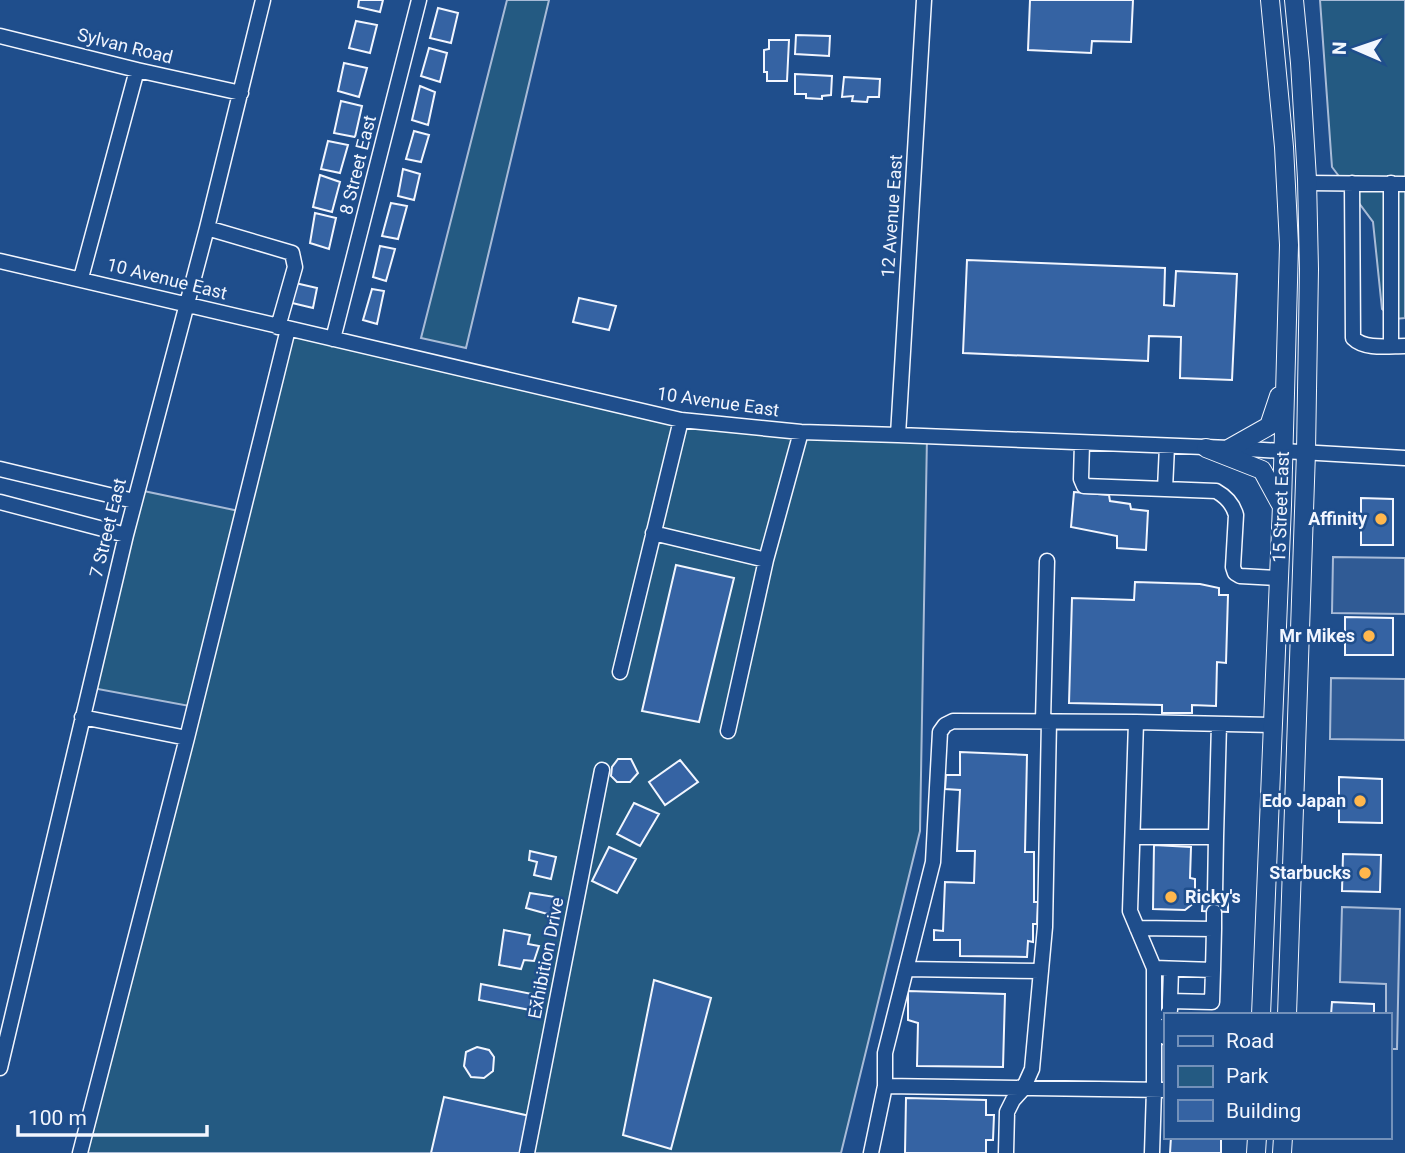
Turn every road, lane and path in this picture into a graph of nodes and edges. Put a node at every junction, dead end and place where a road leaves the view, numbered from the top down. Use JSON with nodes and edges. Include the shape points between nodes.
{"nodes":[{"id":1,"x":263,"y":0,"type":"edge"},
{"id":2,"x":419,"y":0,"type":"edge"},
{"id":3,"x":924,"y":0,"type":"edge"},
{"id":4,"x":1270,"y":0,"type":"edge"},
{"id":5,"x":1294,"y":0,"type":"edge"},
{"id":6,"x":0,"y":36,"type":"edge"},
{"id":7,"x":137,"y":70,"type":"junction"},
{"id":8,"x":241,"y":93,"type":"junction"},
{"id":9,"x":1307,"y":183,"type":"junction"},
{"id":10,"x":1352,"y":183,"type":"junction"},
{"id":11,"x":1398,"y":184,"type":"edge"},
{"id":12,"x":207,"y":228,"type":"junction"},
{"id":13,"x":0,"y":261,"type":"edge"},
{"id":14,"x":81,"y":278,"type":"junction"},
{"id":15,"x":186,"y":303,"type":"junction"},
{"id":16,"x":283,"y":328,"type":"junction"},
{"id":17,"x":333,"y":339,"type":"junction"},
{"id":18,"x":1398,"y":346,"type":"edge"},
{"id":19,"x":1285,"y":380,"type":"junction"},
{"id":20,"x":681,"y":420,"type":"junction"},
{"id":21,"x":802,"y":432,"type":"junction"},
{"id":22,"x":898,"y":435,"type":"junction"},
{"id":23,"x":1082,"y":443,"type":"junction"},
{"id":24,"x":1167,"y":446,"type":"junction"},
{"id":25,"x":1206,"y":448,"type":"junction"},
{"id":26,"x":1230,"y":449,"type":"junction"},
{"id":27,"x":1282,"y":452,"type":"junction"},
{"id":28,"x":1306,"y":452,"type":"junction"},
{"id":29,"x":1405,"y":458,"type":"edge"},
{"id":30,"x":0,"y":469,"type":"edge"},
{"id":31,"x":1165,"y":489,"type":"junction"},
{"id":32,"x":134,"y":501,"type":"junction"},
{"id":33,"x":0,"y":502,"type":"edge"},
{"id":34,"x":1282,"y":505,"type":"junction"},
{"id":35,"x":653,"y":533,"type":"junction"},
{"id":36,"x":126,"y":535,"type":"junction"},
{"id":37,"x":766,"y":560,"type":"junction"},
{"id":38,"x":1047,"y":561,"type":"dead end"},
{"id":39,"x":1279,"y":578,"type":"junction"},
{"id":40,"x":620,"y":672,"type":"dead end"},
{"id":41,"x":82,"y":717,"type":"junction"},
{"id":42,"x":1046,"y":721,"type":"junction"},
{"id":43,"x":1136,"y":722,"type":"junction"},
{"id":44,"x":1219,"y":724,"type":"junction"},
{"id":45,"x":1273,"y":725,"type":"junction"},
{"id":46,"x":728,"y":731,"type":"dead end"},
{"id":47,"x":187,"y":738,"type":"junction"},
{"id":48,"x":602,"y":770,"type":"dead end"},
{"id":49,"x":1133,"y":837,"type":"junction"},
{"id":50,"x":1216,"y":838,"type":"junction"},
{"id":51,"x":1215,"y":894,"type":"dead end"},
{"id":52,"x":1214,"y":912,"type":"dead end"},
{"id":53,"x":1137,"y":928,"type":"junction"},
{"id":54,"x":1214,"y":929,"type":"junction"},
{"id":55,"x":1154,"y":968,"type":"junction"},
{"id":56,"x":906,"y":969,"type":"junction"},
{"id":57,"x":1171,"y":969,"type":"junction"},
{"id":58,"x":1213,"y":970,"type":"junction"},
{"id":59,"x":1041,"y":971,"type":"junction"},
{"id":60,"x":1212,"y":1002,"type":"junction"},
{"id":61,"x":1170,"y":1010,"type":"edge"},
{"id":62,"x":1218,"y":1013,"type":"edge"},
{"id":63,"x":1261,"y":1013,"type":"edge"},
{"id":64,"x":1287,"y":1013,"type":"edge"},
{"id":65,"x":0,"y":1068,"type":"edge"},
{"id":66,"x":885,"y":1086,"type":"junction"},
{"id":67,"x":1023,"y":1089,"type":"junction"},
{"id":68,"x":1160,"y":1090,"type":"edge"},
{"id":69,"x":80,"y":1153,"type":"edge"},
{"id":70,"x":527,"y":1153,"type":"edge"},
{"id":71,"x":871,"y":1153,"type":"edge"},
{"id":72,"x":1006,"y":1153,"type":"edge"},
{"id":73,"x":1152,"y":1153,"type":"edge"}],
"edges":[{"from":1,"to":8,"type":"street","name":"7 Street East"},
{"from":2,"to":17,"type":"street","name":"8 Street East"},
{"from":3,"to":22,"type":"street","name":"12 Avenue East"},
{"from":4,"to":19,"type":"main road","name":"15 Street East","via":[[1288,231]]},
{"from":5,"to":9,"type":"main road","name":"15 Street East"},
{"from":6,"to":7,"type":"street","name":"Sylvan Road"},
{"from":7,"to":8,"type":"street","name":"Sylvan Road"},
{"from":7,"to":14,"type":"street"},
{"from":8,"to":12,"type":"street","name":"7 Street East"},
{"from":9,"to":10,"type":"street"},
{"from":9,"to":28,"type":"main road","name":"15 Street East"},
{"from":10,"to":11,"type":"street"},
{"from":10,"to":18,"type":"street","via":[[1353,338],[1365,345]]},
{"from":11,"to":18,"type":"street"},
{"from":12,"to":15,"type":"street","name":"7 Street East"},
{"from":12,"to":16,"type":"street","via":[[292,253],[295,267]]},
{"from":13,"to":14,"type":"street","name":"10 Avenue East"},
{"from":14,"to":15,"type":"street","name":"10 Avenue East"},
{"from":15,"to":16,"type":"street","name":"10 Avenue East"},
{"from":15,"to":32,"type":"street","name":"7 Street East"},
{"from":16,"to":17,"type":"street","name":"10 Avenue East"},
{"from":16,"to":47,"type":"street"},
{"from":17,"to":20,"type":"street","name":"10 Avenue East"},
{"from":19,"to":26,"type":"main road","via":[[1269,426]]},
{"from":19,"to":27,"type":"main road","name":"15 Street East"},
{"from":20,"to":21,"type":"street","name":"10 Avenue East"},
{"from":20,"to":35,"type":"street"},
{"from":21,"to":22,"type":"street","name":"10 Avenue East"},
{"from":21,"to":37,"type":"street"},
{"from":22,"to":23,"type":"street","name":"10 Avenue East"},
{"from":23,"to":24,"type":"street","name":"10 Avenue East"},
{"from":23,"to":31,"type":"street","via":[[1080,479],[1084,486]]},
{"from":24,"to":25,"type":"street","name":"10 Avenue East"},
{"from":24,"to":31,"type":"street"},
{"from":25,"to":26,"type":"street","name":"10 Avenue East"},
{"from":25,"to":34,"type":"main road","via":[[1262,470]]},
{"from":26,"to":27,"type":"street","name":"10 Avenue East"},
{"from":27,"to":28,"type":"street","name":"10 Avenue East"},
{"from":27,"to":34,"type":"main road","name":"15 Street East"},
{"from":28,"to":29,"type":"street","name":"10 Avenue East"},
{"from":28,"to":64,"type":"main road","name":"15 Street East"},
{"from":30,"to":32,"type":"street"},
{"from":31,"to":39,"type":"street","via":[[1222,494],[1236,515],[1236,573]]},
{"from":32,"to":36,"type":"street","name":"7 Street East"},
{"from":33,"to":36,"type":"street"},
{"from":34,"to":39,"type":"main road","name":"15 Street East"},
{"from":35,"to":37,"type":"street"},
{"from":35,"to":40,"type":"street"},
{"from":36,"to":41,"type":"street","name":"7 Street East"},
{"from":37,"to":46,"type":"street"},
{"from":38,"to":42,"type":"street"},
{"from":39,"to":45,"type":"main road","name":"15 Street East"},
{"from":41,"to":47,"type":"street"},
{"from":41,"to":65,"type":"street","name":"7 Street East"},
{"from":42,"to":43,"type":"street"},
{"from":42,"to":56,"type":"street","via":[[953,721],[940,732],[933,862]]},
{"from":42,"to":59,"type":"street"},
{"from":43,"to":44,"type":"street"},
{"from":43,"to":49,"type":"street"},
{"from":44,"to":45,"type":"street"},
{"from":44,"to":50,"type":"street"},
{"from":45,"to":63,"type":"main road","name":"15 Street East"},
{"from":47,"to":69,"type":"street"},
{"from":48,"to":70,"type":"street","name":"Exhibition Drive"},
{"from":49,"to":50,"type":"street"},
{"from":49,"to":53,"type":"street","via":[[1130,911]]},
{"from":50,"to":51,"type":"street"},
{"from":52,"to":54,"type":"street"},
{"from":53,"to":54,"type":"street"},
{"from":53,"to":55,"type":"street"},
{"from":54,"to":58,"type":"street"},
{"from":55,"to":57,"type":"street"},
{"from":55,"to":68,"type":"street"},
{"from":56,"to":59,"type":"street"},
{"from":56,"to":66,"type":"street","via":[[885,1053]]},
{"from":57,"to":58,"type":"street"},
{"from":57,"to":61,"type":"street"},
{"from":58,"to":60,"type":"street"},
{"from":59,"to":67,"type":"street","via":[[1032,1069]]},
{"from":60,"to":61,"type":"street"},
{"from":60,"to":62,"type":"street"},
{"from":66,"to":67,"type":"street"},
{"from":66,"to":71,"type":"street"},
{"from":67,"to":68,"type":"street"},
{"from":67,"to":72,"type":"street","via":[[1007,1112]]},
{"from":68,"to":73,"type":"street"}]}
